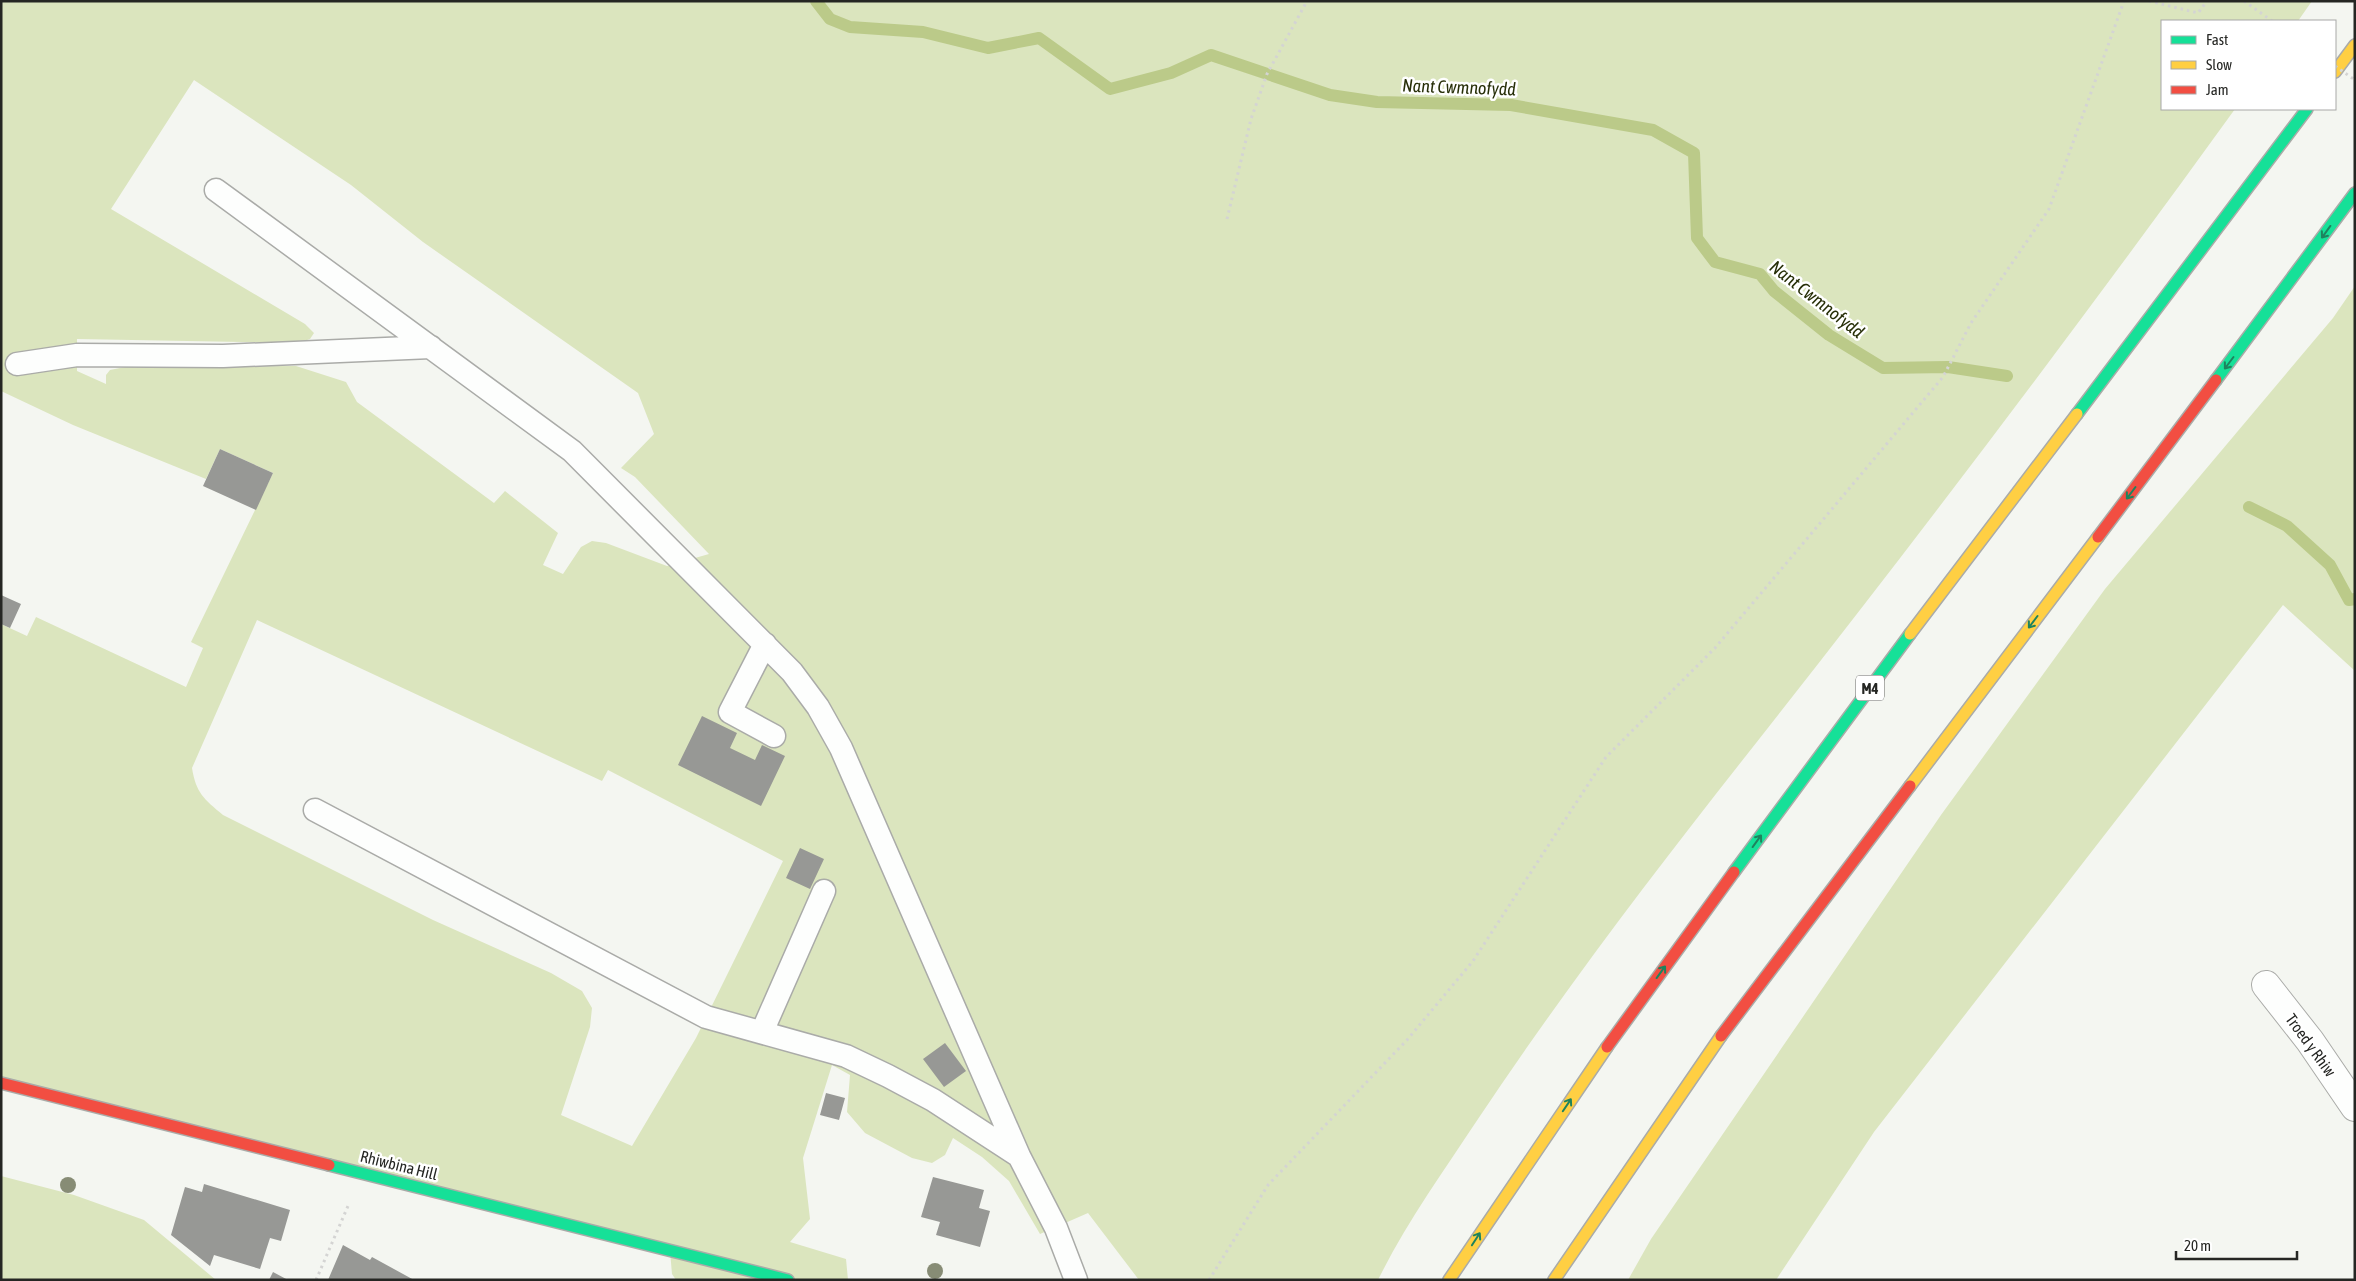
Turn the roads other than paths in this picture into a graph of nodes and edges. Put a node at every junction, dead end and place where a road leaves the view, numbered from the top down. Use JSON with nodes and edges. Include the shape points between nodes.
{"nodes":[{"id":1,"x":2355,"y":45,"type":"edge"},
{"id":2,"x":2336,"y":71,"type":"edge"},
{"id":3,"x":2306,"y":110,"type":"edge"},
{"id":4,"x":216,"y":190,"type":"dead end"},
{"id":5,"x":2355,"y":193,"type":"edge"},
{"id":6,"x":431,"y":347,"type":"junction"},
{"id":7,"x":17,"y":364,"type":"dead end"},
{"id":8,"x":766,"y":644,"type":"junction"},
{"id":9,"x":774,"y":736,"type":"dead end"},
{"id":10,"x":315,"y":810,"type":"dead end"},
{"id":11,"x":824,"y":891,"type":"dead end"},
{"id":12,"x":2266,"y":985,"type":"dead end"},
{"id":13,"x":762,"y":1032,"type":"junction"},
{"id":14,"x":1,"y":1083,"type":"edge"},
{"id":15,"x":2355,"y":1107,"type":"edge"},
{"id":16,"x":1019,"y":1156,"type":"junction"},
{"id":17,"x":788,"y":1280,"type":"edge"},
{"id":18,"x":1076,"y":1280,"type":"edge"},
{"id":19,"x":1449,"y":1280,"type":"edge"},
{"id":20,"x":1554,"y":1280,"type":"edge"}],
"edges":[{"from":1,"to":2,"type":"main road"},
{"from":19,"to":3,"type":"main road","number":"M4","one_way":true,"via":[[1634,1008],[1826,746]]},
{"from":4,"to":6,"type":"lane"},
{"from":5,"to":20,"type":"main road","one_way":true,"via":[[1722,1035]]},
{"from":6,"to":7,"type":"lane","via":[[223,356],[77,355]]},
{"from":6,"to":8,"type":"lane","via":[[572,451]]},
{"from":8,"to":9,"type":"lane","via":[[730,712]]},
{"from":8,"to":16,"type":"lane","via":[[818,707],[841,748]]},
{"from":10,"to":13,"type":"lane","via":[[706,1017]]},
{"from":11,"to":13,"type":"lane"},
{"from":12,"to":15,"type":"street","name":"Troed y Rhiw"},
{"from":13,"to":16,"type":"lane","via":[[846,1056],[888,1076],[933,1100]]},
{"from":14,"to":17,"type":"main road","name":"Rhiwbina Hill"},
{"from":16,"to":18,"type":"lane","via":[[1056,1228]]}]}
